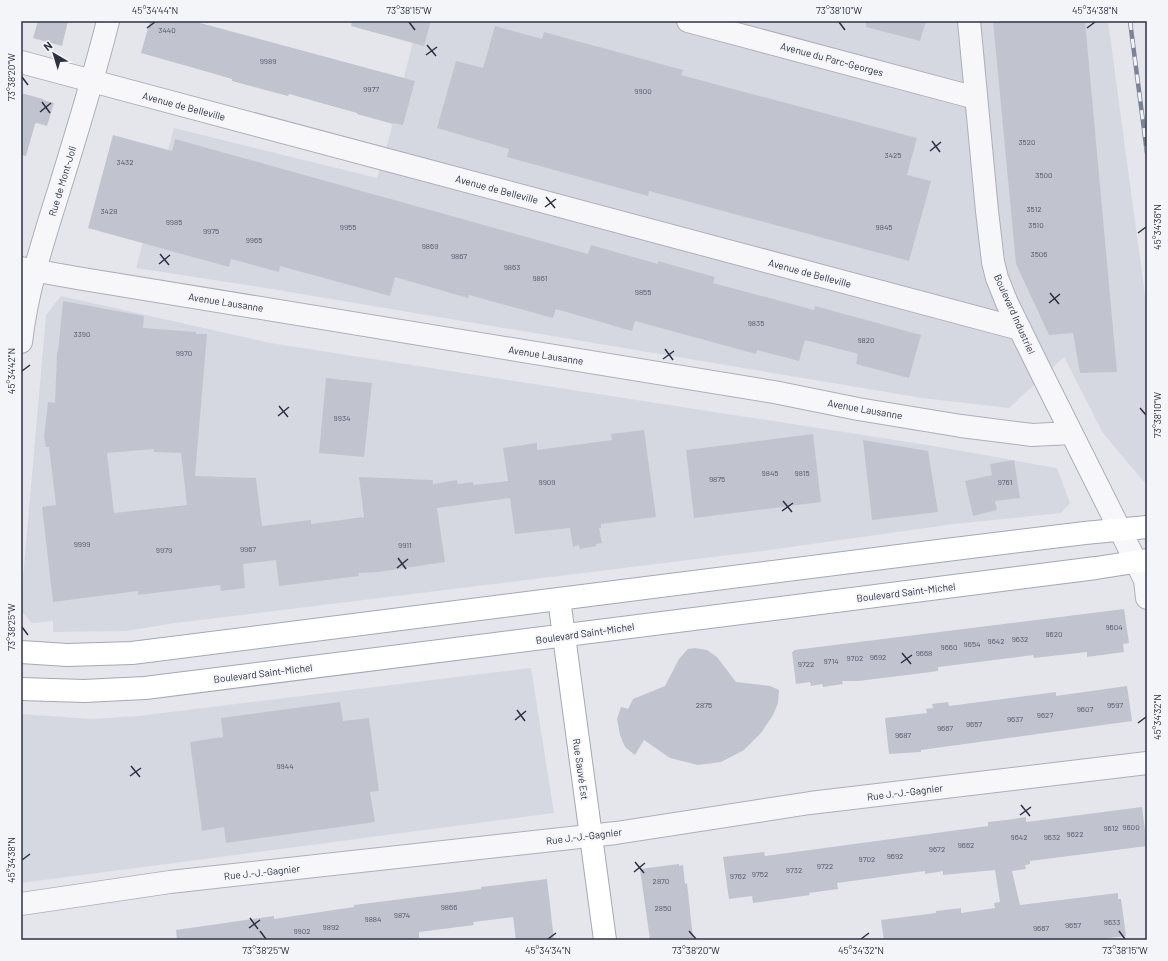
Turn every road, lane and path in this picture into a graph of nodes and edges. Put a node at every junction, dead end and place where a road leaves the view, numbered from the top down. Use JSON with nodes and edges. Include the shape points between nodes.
{"nodes":[{"id":1,"x":108,"y":21,"type":"edge"},
{"id":2,"x":688,"y":21,"type":"edge"},
{"id":3,"x":969,"y":21,"type":"edge"},
{"id":4,"x":21,"y":62,"type":"edge"},
{"id":5,"x":92,"y":82,"type":"junction"},
{"id":6,"x":976,"y":98,"type":"junction"},
{"id":7,"x":28,"y":269,"type":"edge"},
{"id":8,"x":1020,"y":329,"type":"junction"},
{"id":9,"x":21,"y":342,"type":"edge"},
{"id":10,"x":1071,"y":433,"type":"junction"},
{"id":11,"x":1147,"y":527,"type":"edge"},
{"id":12,"x":1120,"y":530,"type":"junction"},
{"id":13,"x":1141,"y":561,"type":"edge"},
{"id":14,"x":1147,"y":598,"type":"edge"},
{"id":15,"x":559,"y":599,"type":"junction"},
{"id":16,"x":563,"y":636,"type":"junction"},
{"id":17,"x":21,"y":652,"type":"edge"},
{"id":18,"x":21,"y":689,"type":"edge"},
{"id":19,"x":1147,"y":763,"type":"edge"},
{"id":20,"x":591,"y":836,"type":"junction"},
{"id":21,"x":21,"y":904,"type":"edge"},
{"id":22,"x":605,"y":940,"type":"edge"}],
"edges":[{"from":1,"to":5,"type":"street","name":"Rue de Mont-Joli"},
{"from":2,"to":6,"type":"street","name":"Avenue du Parc-Georges"},
{"from":3,"to":6,"type":"street","name":"Boulevard Industriel"},
{"from":4,"to":5,"type":"street","name":"Avenue de Belleville"},
{"from":5,"to":7,"type":"street","name":"Rue de Mont-Joli"},
{"from":5,"to":8,"type":"street","name":"Avenue de Belleville"},
{"from":6,"to":8,"type":"street","name":"Boulevard Industriel","via":[[993,262],[997,278]]},
{"from":7,"to":9,"type":"street","name":"Rue de Mont-Joli"},
{"from":7,"to":10,"type":"street","name":"Avenue Lausanne","via":[[774,392],[961,426],[1032,435]]},
{"from":8,"to":10,"type":"street","name":"Boulevard Industriel"},
{"from":10,"to":12,"type":"street","name":"Boulevard Industriel"},
{"from":11,"to":12,"type":"main road"},
{"from":12,"to":13,"type":"street","name":"Boulevard Industriel"},
{"from":12,"to":15,"type":"main road"},
{"from":13,"to":14,"type":"street","name":"Boulevard Industriel"},
{"from":13,"to":16,"type":"main road","name":"Boulevard Saint-Michel"},
{"from":15,"to":16,"type":"main road","name":"Rue Sauvé Est"},
{"from":15,"to":17,"type":"main road","via":[[132,654],[67,655]]},
{"from":16,"to":18,"type":"main road","name":"Boulevard Saint-Michel","via":[[145,688],[84,691]]},
{"from":16,"to":20,"type":"main road","name":"Rue Sauvé Est"},
{"from":19,"to":20,"type":"street","name":"Rue J.-J.-Gagnier","via":[[810,803]]},
{"from":20,"to":21,"type":"street","name":"Rue J.-J.-Gagnier","via":[[170,882]]},
{"from":20,"to":22,"type":"main road","name":"Rue Sauvé Est"}]}
